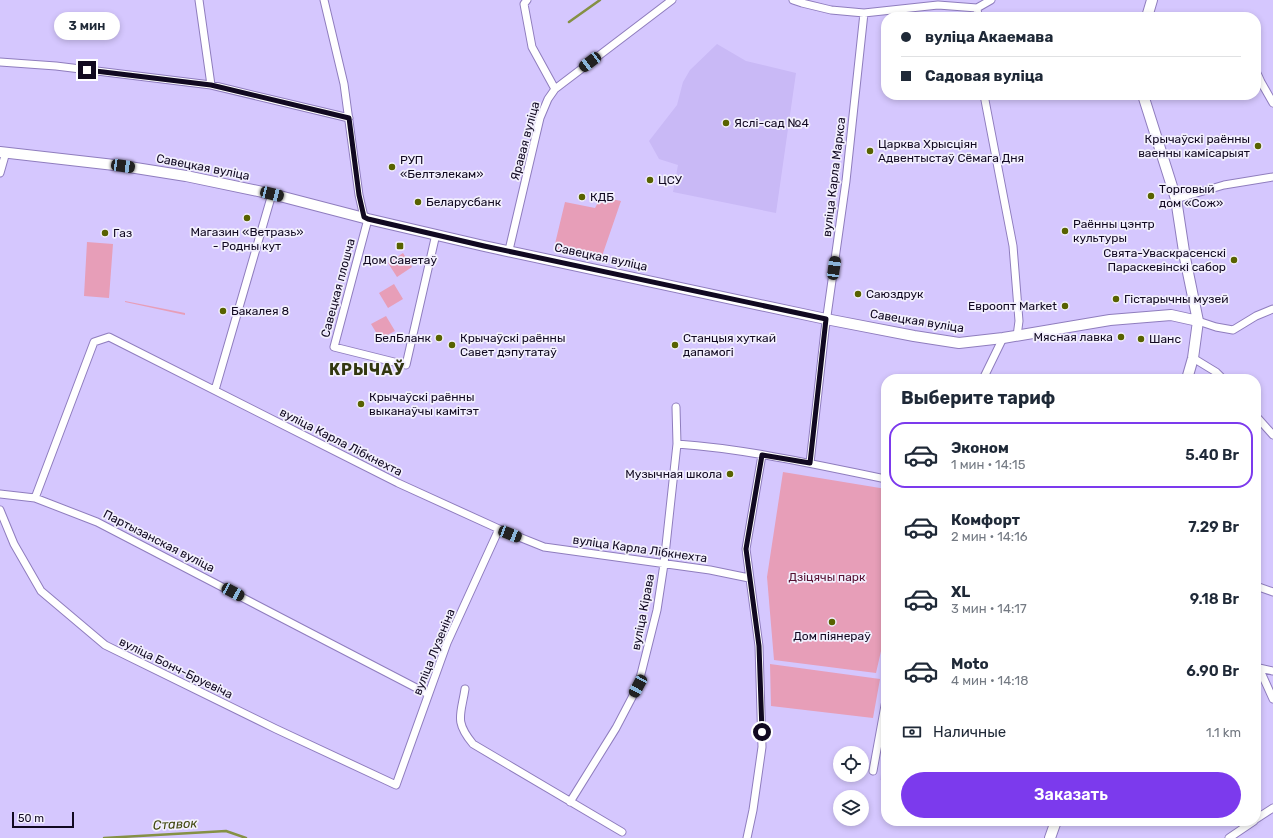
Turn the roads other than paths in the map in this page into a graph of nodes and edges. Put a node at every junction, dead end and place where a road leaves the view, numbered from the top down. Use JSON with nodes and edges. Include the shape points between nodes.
{"nodes":[{"id":1,"x":199,"y":0,"type":"edge"},
{"id":2,"x":324,"y":0,"type":"edge"},
{"id":3,"x":527,"y":0,"type":"edge"},
{"id":4,"x":672,"y":0,"type":"edge"},
{"id":5,"x":793,"y":0,"type":"edge"},
{"id":6,"x":991,"y":0,"type":"edge"},
{"id":7,"x":1152,"y":0,"type":"edge"},
{"id":8,"x":977,"y":8,"type":"junction"},
{"id":9,"x":977,"y":12,"type":"edge"},
{"id":10,"x":1148,"y":12,"type":"edge"},
{"id":11,"x":864,"y":13,"type":"junction"},
{"id":12,"x":0,"y":62,"type":"edge"},
{"id":13,"x":1261,"y":82,"type":"edge"},
{"id":14,"x":211,"y":85,"type":"junction"},
{"id":15,"x":555,"y":89,"type":"junction"},
{"id":16,"x":985,"y":100,"type":"edge"},
{"id":17,"x":1145,"y":100,"type":"edge"},
{"id":18,"x":1273,"y":103,"type":"edge"},
{"id":19,"x":349,"y":118,"type":"junction"},
{"id":20,"x":3,"y":152,"type":"edge"},
{"id":21,"x":0,"y":173,"type":"edge"},
{"id":22,"x":1273,"y":177,"type":"edge"},
{"id":23,"x":272,"y":194,"type":"junction"},
{"id":24,"x":1176,"y":199,"type":"junction"},
{"id":25,"x":366,"y":218,"type":"junction"},
{"id":26,"x":436,"y":234,"type":"junction"},
{"id":27,"x":509,"y":250,"type":"junction"},
{"id":28,"x":1273,"y":309,"type":"edge"},
{"id":29,"x":826,"y":319,"type":"junction"},
{"id":30,"x":1198,"y":321,"type":"junction"},
{"id":31,"x":1017,"y":336,"type":"junction"},
{"id":32,"x":1003,"y":338,"type":"junction"},
{"id":33,"x":1193,"y":358,"type":"junction"},
{"id":34,"x":985,"y":374,"type":"edge"},
{"id":35,"x":1188,"y":374,"type":"edge"},
{"id":36,"x":1218,"y":374,"type":"edge"},
{"id":37,"x":215,"y":390,"type":"junction"},
{"id":38,"x":676,"y":407,"type":"dead end"},
{"id":39,"x":1261,"y":422,"type":"edge"},
{"id":40,"x":1273,"y":435,"type":"edge"},
{"id":41,"x":677,"y":444,"type":"junction"},
{"id":42,"x":762,"y":455,"type":"junction"},
{"id":43,"x":810,"y":463,"type":"junction"},
{"id":44,"x":881,"y":478,"type":"edge"},
{"id":45,"x":0,"y":494,"type":"edge"},
{"id":46,"x":35,"y":498,"type":"junction"},
{"id":47,"x":0,"y":510,"type":"edge"},
{"id":48,"x":499,"y":529,"type":"junction"},
{"id":49,"x":664,"y":564,"type":"junction"},
{"id":50,"x":749,"y":578,"type":"junction"},
{"id":51,"x":1261,"y":588,"type":"edge"},
{"id":52,"x":1273,"y":592,"type":"edge"},
{"id":53,"x":1261,"y":669,"type":"edge"},
{"id":54,"x":1273,"y":671,"type":"edge"},
{"id":55,"x":1261,"y":674,"type":"edge"},
{"id":56,"x":465,"y":689,"type":"dead end"},
{"id":57,"x":428,"y":694,"type":"junction"},
{"id":58,"x":1273,"y":699,"type":"edge"},
{"id":59,"x":881,"y":727,"type":"edge"},
{"id":60,"x":873,"y":771,"type":"dead end"},
{"id":61,"x":396,"y":786,"type":"joint"},
{"id":62,"x":570,"y":802,"type":"junction"},
{"id":63,"x":1273,"y":808,"type":"edge"},
{"id":64,"x":1261,"y":816,"type":"edge"},
{"id":65,"x":1054,"y":826,"type":"edge"},
{"id":66,"x":1246,"y":826,"type":"edge"},
{"id":67,"x":622,"y":832,"type":"dead end"},
{"id":68,"x":747,"y":838,"type":"edge"},
{"id":69,"x":1050,"y":838,"type":"edge"},
{"id":70,"x":1229,"y":838,"type":"edge"}],
"edges":[{"from":1,"to":14,"type":"street"},
{"from":2,"to":19,"type":"street","via":[[344,84]]},
{"from":3,"to":15,"type":"street","via":[[524,4],[532,47]]},
{"from":4,"to":15,"type":"street","name":"Яравая вуліца"},
{"from":5,"to":11,"type":"street","via":[[831,10]]},
{"from":6,"to":8,"type":"street"},
{"from":7,"to":10,"type":"street"},
{"from":8,"to":9,"type":"street"},
{"from":8,"to":11,"type":"street","via":[[938,6]]},
{"from":11,"to":29,"type":"street","name":"вуліца Карла Маркса","via":[[846,181]]},
{"from":12,"to":14,"type":"street","via":[[56,66]]},
{"from":13,"to":18,"type":"street"},
{"from":14,"to":19,"type":"street"},
{"from":15,"to":27,"type":"street","name":"Яравая вуліца","via":[[540,118]]},
{"from":16,"to":31,"type":"street","via":[[1013,246],[1019,321]]},
{"from":17,"to":24,"type":"street"},
{"from":19,"to":25,"type":"street","via":[[359,195]]},
{"from":20,"to":21,"type":"street"},
{"from":20,"to":23,"type":"street","name":"Савецкая вуліца","via":[[148,170]]},
{"from":22,"to":24,"type":"street","via":[[1224,185]]},
{"from":23,"to":25,"type":"street","name":"Савецкая вуліца"},
{"from":23,"to":37,"type":"street"},
{"from":24,"to":30,"type":"street"},
{"from":25,"to":26,"type":"street","name":"Савецкая вуліца"},
{"from":25,"to":26,"type":"street","name":"Савецкая плошча","via":[[334,347],[406,364]]},
{"from":26,"to":27,"type":"street","name":"Савецкая вуліца"},
{"from":27,"to":29,"type":"street","name":"Савецкая вуліца"},
{"from":28,"to":30,"type":"street","via":[[1233,330]]},
{"from":29,"to":32,"type":"street","name":"Савецкая вуліца","via":[[959,343]]},
{"from":29,"to":43,"type":"street","name":"вуліца Карла Маркса"},
{"from":30,"to":31,"type":"street","name":"Савецкая вуліца","via":[[1171,315],[1110,320]]},
{"from":30,"to":33,"type":"street"},
{"from":31,"to":32,"type":"street","name":"Савецкая вуліца"},
{"from":32,"to":34,"type":"street"},
{"from":33,"to":35,"type":"street"},
{"from":33,"to":36,"type":"street"},
{"from":37,"to":46,"type":"street","name":"вуліца Карла Лібкнехта","via":[[109,337],[94,342]]},
{"from":37,"to":48,"type":"street","name":"вуліца Карла Лібкнехта","via":[[398,483]]},
{"from":38,"to":41,"type":"street","name":"вуліца Кірава"},
{"from":39,"to":40,"type":"street"},
{"from":41,"to":42,"type":"street","via":[[718,447]]},
{"from":41,"to":49,"type":"street","name":"вуліца Кірава"},
{"from":42,"to":43,"type":"street"},
{"from":42,"to":50,"type":"street","via":[[746,549]]},
{"from":43,"to":44,"type":"street"},
{"from":45,"to":46,"type":"street","name":"Партызанская вуліца"},
{"from":46,"to":57,"type":"street","name":"Партызанская вуліца","via":[[97,522]]},
{"from":47,"to":61,"type":"street","name":"вуліца Бонч-Бруевіча","via":[[14,544],[42,591],[105,645]]},
{"from":48,"to":49,"type":"street","name":"вуліца Карла Лібкнехта","via":[[544,547]]},
{"from":48,"to":57,"type":"street","name":"вуліца Лузеніна","via":[[447,643]]},
{"from":49,"to":50,"type":"street","name":"вуліца Карла Лібкнехта"},
{"from":49,"to":62,"type":"street","name":"вуліца Кірава","via":[[657,610],[638,686],[616,728]]},
{"from":50,"to":68,"type":"street","via":[[759,646],[762,747]]},
{"from":51,"to":52,"type":"street"},
{"from":53,"to":54,"type":"street"},
{"from":55,"to":58,"type":"street"},
{"from":56,"to":62,"type":"street","via":[[460,721],[463,732],[473,744]]},
{"from":57,"to":61,"type":"street","name":"вуліца Лузеніна"},
{"from":59,"to":60,"type":"street"},
{"from":62,"to":67,"type":"street"},
{"from":63,"to":64,"type":"street"},
{"from":65,"to":69,"type":"street"},
{"from":66,"to":70,"type":"street"}]}
